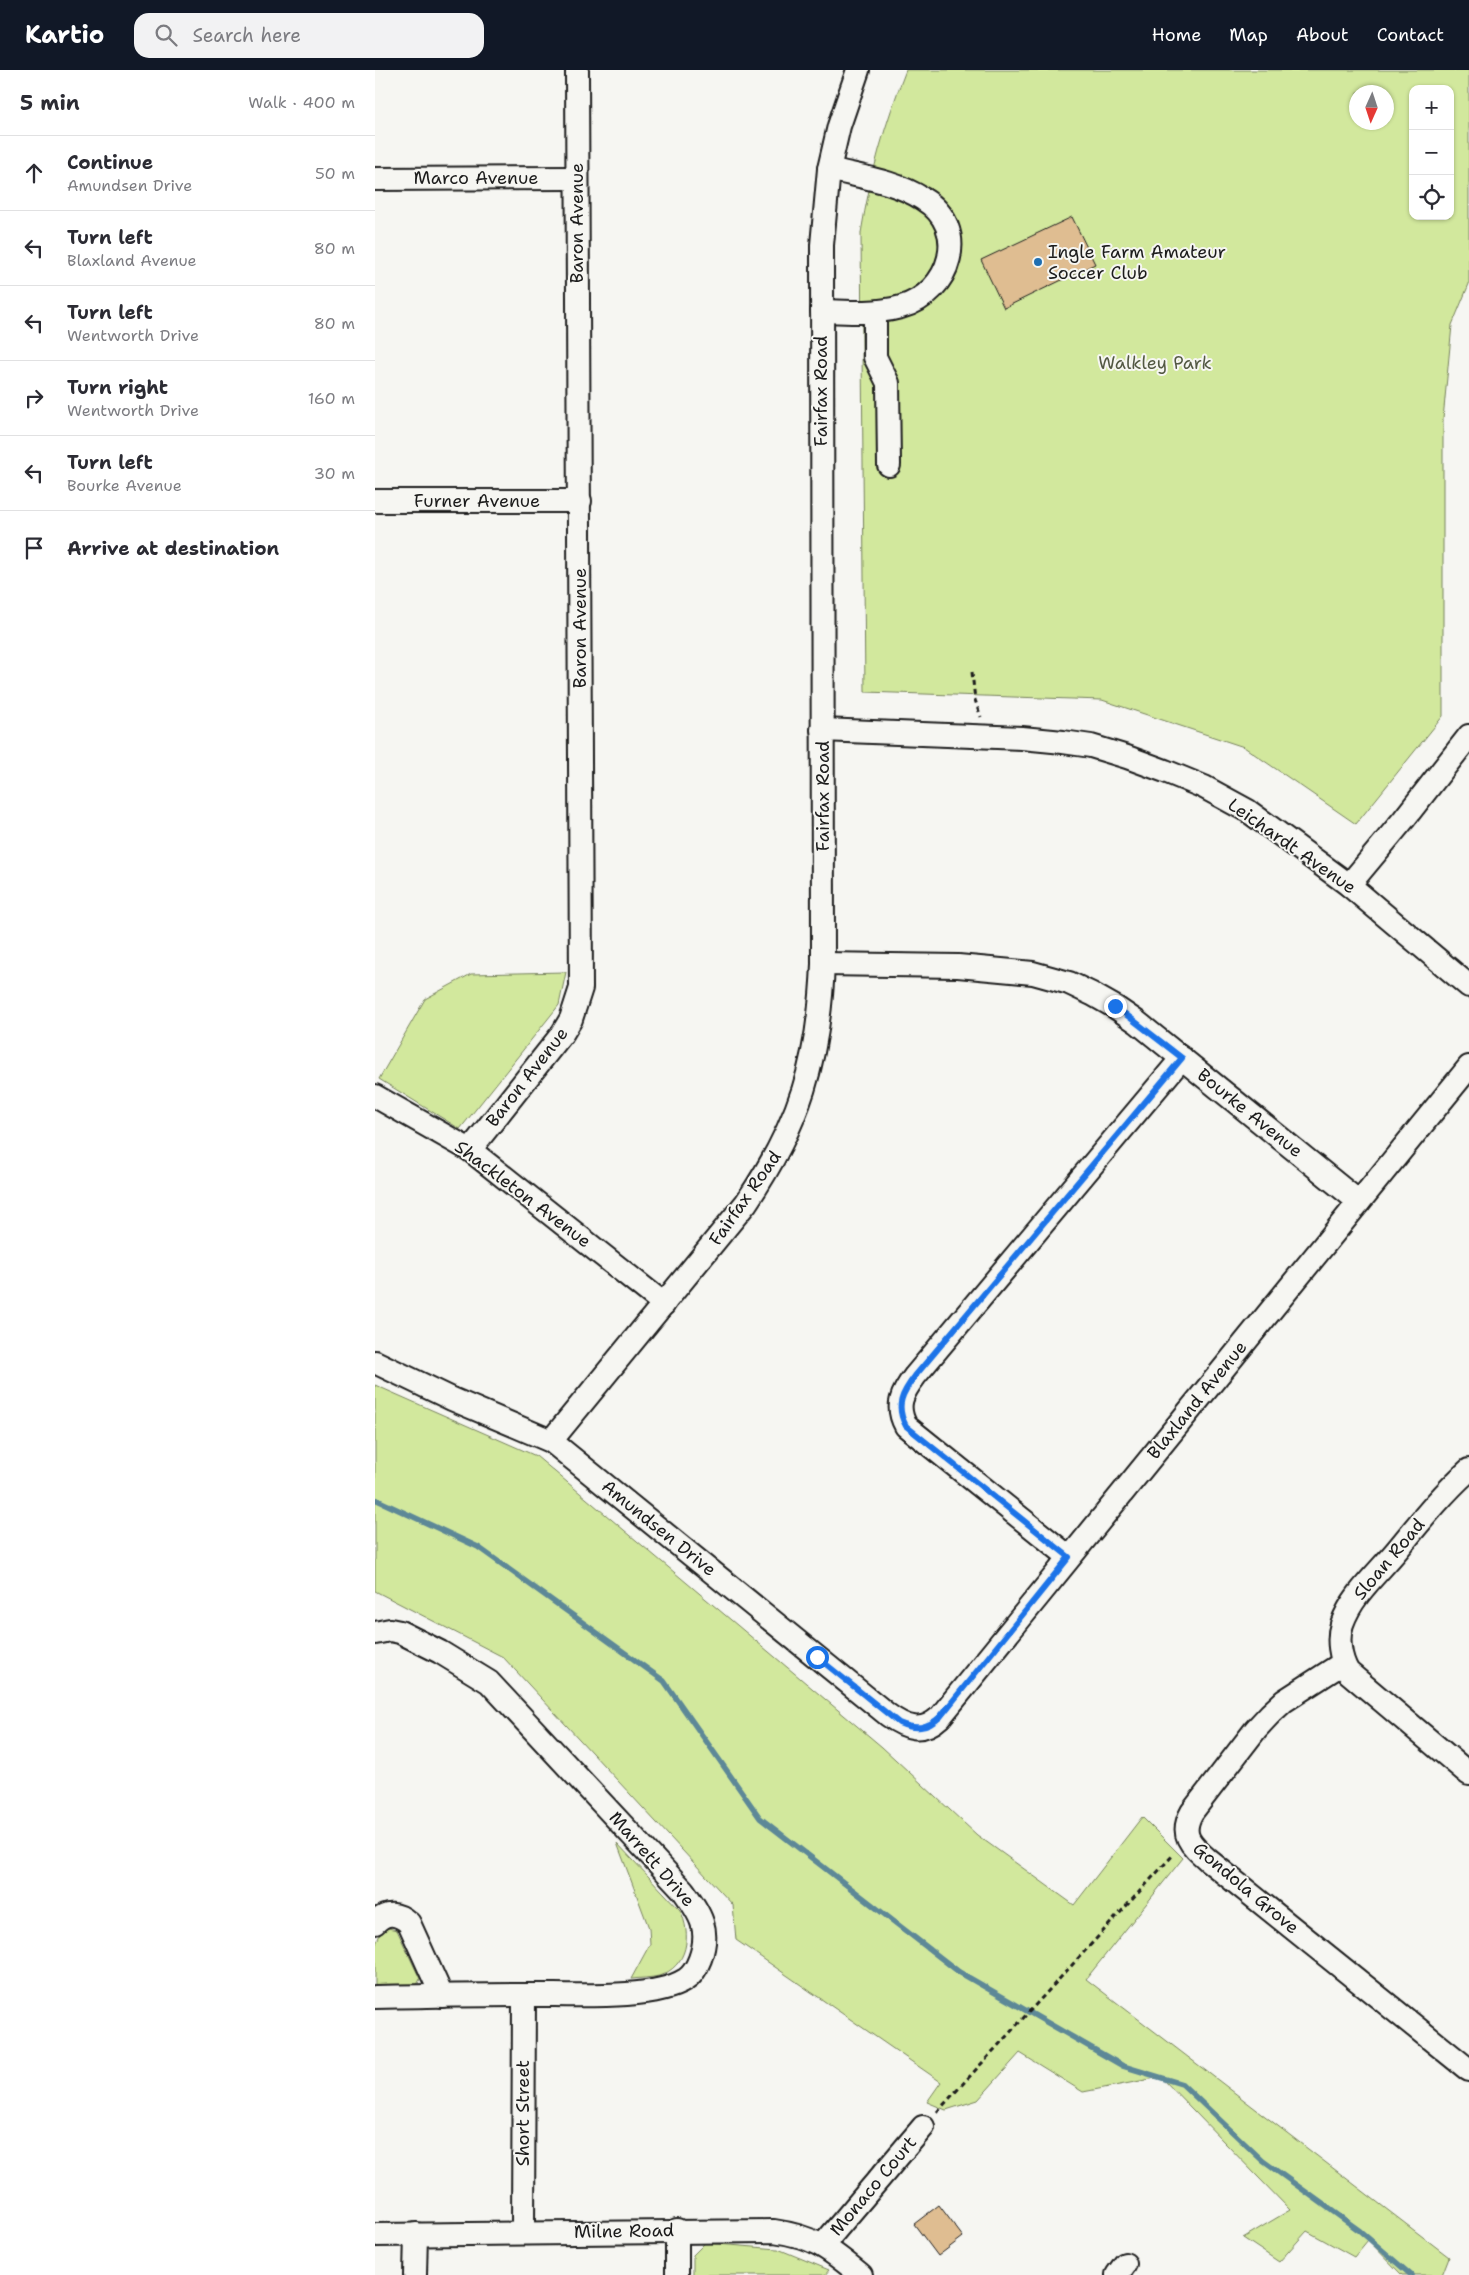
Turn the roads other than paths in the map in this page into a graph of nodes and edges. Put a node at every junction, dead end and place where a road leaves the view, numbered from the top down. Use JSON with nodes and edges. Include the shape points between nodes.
{"nodes":[{"id":1,"x":577,"y":70,"type":"edge"},
{"id":2,"x":858,"y":70,"type":"edge"},
{"id":3,"x":829,"y":169,"type":"junction"},
{"id":4,"x":375,"y":178,"type":"edge"},
{"id":5,"x":577,"y":178,"type":"junction"},
{"id":6,"x":821,"y":311,"type":"junction"},
{"id":7,"x":875,"y":312,"type":"junction"},
{"id":8,"x":889,"y":465,"type":"dead end"},
{"id":9,"x":375,"y":501,"type":"edge"},
{"id":10,"x":580,"y":501,"type":"junction"},
{"id":11,"x":823,"y":730,"type":"junction"},
{"id":12,"x":1469,"y":736,"type":"edge"},
{"id":13,"x":1349,"y":886,"type":"junction"},
{"id":14,"x":823,"y":964,"type":"junction"},
{"id":15,"x":1469,"y":986,"type":"edge"},
{"id":16,"x":1182,"y":1058,"type":"junction"},
{"id":17,"x":1469,"y":1067,"type":"edge"},
{"id":18,"x":375,"y":1096,"type":"edge"},
{"id":19,"x":469,"y":1150,"type":"junction"},
{"id":20,"x":1359,"y":1202,"type":"junction"},
{"id":21,"x":664,"y":1304,"type":"junction"},
{"id":22,"x":375,"y":1362,"type":"edge"},
{"id":23,"x":551,"y":1441,"type":"junction"},
{"id":24,"x":1469,"y":1470,"type":"edge"},
{"id":25,"x":1069,"y":1557,"type":"junction"},
{"id":26,"x":375,"y":1633,"type":"edge"},
{"id":27,"x":1343,"y":1663,"type":"junction"},
{"id":28,"x":921,"y":1728,"type":"joint"},
{"id":29,"x":1469,"y":1774,"type":"edge"},
{"id":30,"x":375,"y":1923,"type":"edge"},
{"id":31,"x":523,"y":1995,"type":"junction"},
{"id":32,"x":442,"y":1996,"type":"junction"},
{"id":33,"x":375,"y":1997,"type":"edge"},
{"id":34,"x":1469,"y":2070,"type":"edge"},
{"id":35,"x":923,"y":2127,"type":"road end"},
{"id":36,"x":677,"y":2230,"type":"junction"},
{"id":37,"x":523,"y":2232,"type":"junction"},
{"id":38,"x":416,"y":2234,"type":"junction"},
{"id":39,"x":375,"y":2235,"type":"edge"},
{"id":40,"x":823,"y":2245,"type":"junction"},
{"id":41,"x":415,"y":2275,"type":"edge"},
{"id":42,"x":677,"y":2275,"type":"edge"},
{"id":43,"x":861,"y":2275,"type":"edge"}],
"edges":[{"from":1,"to":5,"type":"street","name":"Baron Avenue"},
{"from":2,"to":3,"type":"street","name":"Fairfax Road"},
{"from":3,"to":6,"type":"street","name":"Fairfax Road","via":[[823,214]]},
{"from":3,"to":7,"type":"street","via":[[897,185],[924,199],[938,210],[951,235],[948,263],[930,290],[902,307]]},
{"from":4,"to":5,"type":"street","name":"Marco Avenue"},
{"from":5,"to":10,"type":"street","name":"Baron Avenue"},
{"from":6,"to":7,"type":"street"},
{"from":6,"to":11,"type":"street","name":"Fairfax Road"},
{"from":7,"to":8,"type":"street","via":[[875,357],[888,383]]},
{"from":9,"to":10,"type":"street","name":"Furner Avenue"},
{"from":10,"to":19,"type":"street","name":"Baron Avenue","via":[[581,988],[571,1019],[562,1034]]},
{"from":11,"to":13,"type":"street","name":"Leichardt Avenue","via":[[1023,738],[1091,746],[1127,756],[1204,787],[1248,811]]},
{"from":11,"to":14,"type":"street","name":"Fairfax Road"},
{"from":12,"to":13,"type":"street"},
{"from":13,"to":15,"type":"street","name":"Leichardt Avenue"},
{"from":14,"to":16,"type":"street","name":"Bourke Avenue","via":[[987,968],[1050,977],[1115,1006]]},
{"from":14,"to":21,"type":"street","name":"Fairfax Road","via":[[821,1008],[812,1064],[788,1133],[746,1203]]},
{"from":16,"to":20,"type":"street","name":"Bourke Avenue"},
{"from":16,"to":25,"type":"street","via":[[915,1376],[900,1399],[901,1417],[906,1426]]},
{"from":17,"to":20,"type":"street","name":"Blaxland Avenue"},
{"from":18,"to":19,"type":"street","name":"Shackleton Avenue"},
{"from":19,"to":21,"type":"street","name":"Shackleton Avenue"},
{"from":20,"to":25,"type":"street","name":"Blaxland Avenue"},
{"from":21,"to":23,"type":"street","name":"Fairfax Road"},
{"from":22,"to":23,"type":"street","name":"Amundsen Drive"},
{"from":23,"to":28,"type":"street","name":"Amundsen Drive","via":[[888,1714],[906,1726]]},
{"from":24,"to":27,"type":"street","name":"Sloan Road","via":[[1439,1499],[1352,1604],[1341,1626]]},
{"from":25,"to":28,"type":"street","name":"Blaxland Avenue","via":[[940,1717],[933,1724]]},
{"from":26,"to":31,"type":"street","name":"Marrett Drive","via":[[400,1632],[489,1682],[683,1890],[702,1920],[705,1940],[697,1968],[687,1980],[671,1987],[641,1993]]},
{"from":27,"to":29,"type":"street","via":[[1348,1672]]},
{"from":27,"to":34,"type":"street","name":"Gondola Grove","via":[[1284,1701],[1256,1729],[1192,1812],[1186,1823],[1188,1838],[1208,1860]]},
{"from":30,"to":32,"type":"street","via":[[394,1914],[409,1923]]},
{"from":31,"to":32,"type":"street","name":"Marrett Drive"},
{"from":31,"to":37,"type":"street","name":"Short Street"},
{"from":32,"to":33,"type":"street","name":"Marrett Drive"},
{"from":35,"to":40,"type":"street","name":"Monaco Court"},
{"from":36,"to":37,"type":"street","name":"Milne Road"},
{"from":36,"to":40,"type":"street","name":"Milne Road","via":[[775,2231],[798,2234]]},
{"from":36,"to":42,"type":"street"},
{"from":37,"to":38,"type":"street","name":"Milne Road"},
{"from":38,"to":39,"type":"street","name":"Milne Road"},
{"from":38,"to":41,"type":"street"},
{"from":40,"to":43,"type":"street","name":"Milne Road"}]}
